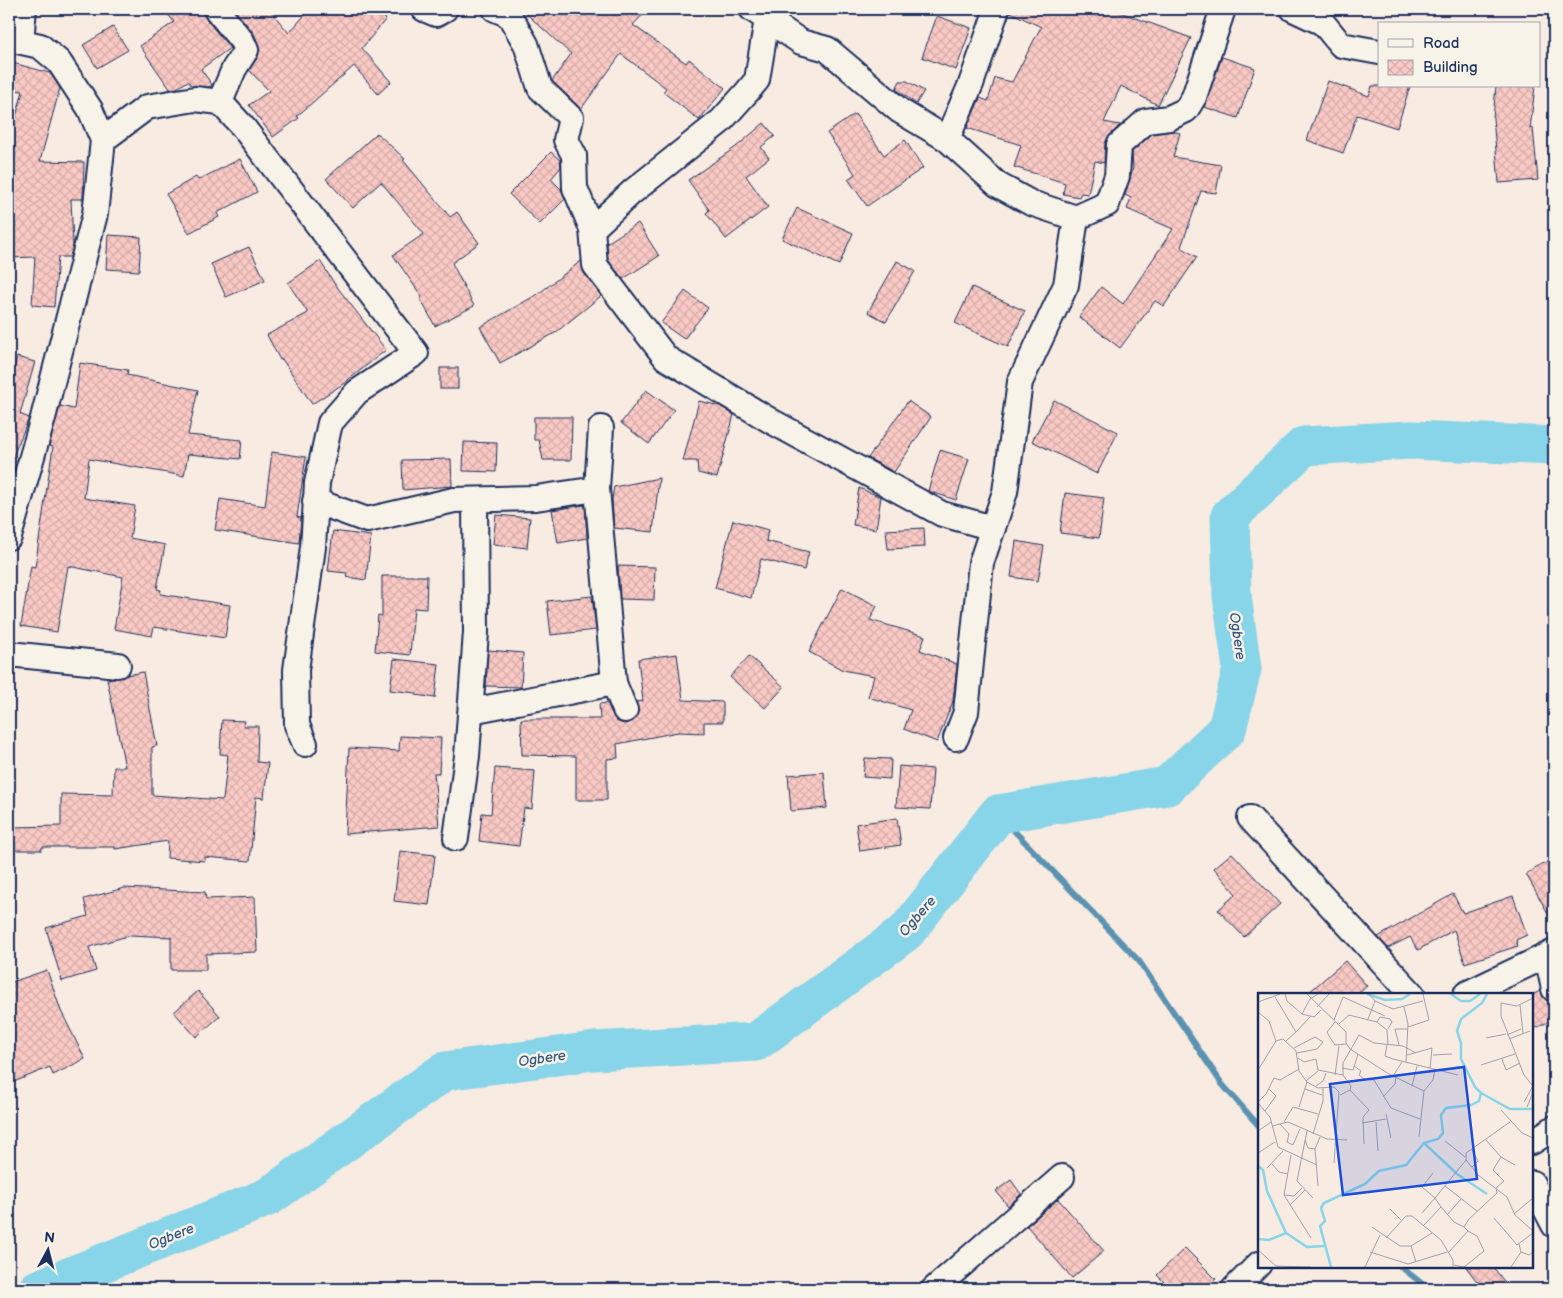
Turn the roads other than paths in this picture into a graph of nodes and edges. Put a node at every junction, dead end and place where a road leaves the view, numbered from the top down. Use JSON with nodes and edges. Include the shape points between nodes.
{"nodes":[{"id":1,"x":216,"y":9,"type":"edge"},
{"id":2,"x":424,"y":9,"type":"edge"},
{"id":3,"x":445,"y":9,"type":"edge"},
{"id":4,"x":495,"y":9,"type":"edge"},
{"id":5,"x":997,"y":9,"type":"edge"},
{"id":6,"x":1223,"y":9,"type":"edge"},
{"id":7,"x":1293,"y":9,"type":"edge"},
{"id":8,"x":25,"y":10,"type":"edge"},
{"id":9,"x":759,"y":14,"type":"edge"},
{"id":10,"x":15,"y":40,"type":"edge"},
{"id":11,"x":1378,"y":52,"type":"edge"},
{"id":12,"x":220,"y":102,"type":"junction"},
{"id":13,"x":947,"y":138,"type":"junction"},
{"id":14,"x":103,"y":140,"type":"junction"},
{"id":15,"x":1076,"y":218,"type":"junction"},
{"id":16,"x":592,"y":229,"type":"junction"},
{"id":17,"x":601,"y":428,"type":"dead end"},
{"id":18,"x":598,"y":489,"type":"junction"},
{"id":19,"x":476,"y":500,"type":"junction"},
{"id":20,"x":315,"y":501,"type":"junction"},
{"id":21,"x":993,"y":528,"type":"junction"},
{"id":22,"x":9,"y":537,"type":"edge"},
{"id":23,"x":9,"y":654,"type":"edge"},
{"id":24,"x":118,"y":665,"type":"dead end"},
{"id":25,"x":614,"y":682,"type":"junction"},
{"id":26,"x":625,"y":710,"type":"dead end"},
{"id":27,"x":470,"y":711,"type":"junction"},
{"id":28,"x":956,"y":738,"type":"dead end"},
{"id":29,"x":305,"y":744,"type":"dead end"},
{"id":30,"x":1250,"y":818,"type":"dead end"},
{"id":31,"x":456,"y":838,"type":"dead end"},
{"id":32,"x":1551,"y":954,"type":"edge"},
{"id":33,"x":1554,"y":989,"type":"edge"},
{"id":34,"x":1411,"y":993,"type":"edge"},
{"id":35,"x":1468,"y":993,"type":"edge"},
{"id":36,"x":1554,"y":1128,"type":"edge"},
{"id":37,"x":1533,"y":1141,"type":"edge"},
{"id":38,"x":1062,"y":1177,"type":"dead end"},
{"id":39,"x":1533,"y":1184,"type":"edge"},
{"id":40,"x":1554,"y":1225,"type":"edge"},
{"id":41,"x":1258,"y":1265,"type":"edge"},
{"id":42,"x":934,"y":1289,"type":"edge"},
{"id":43,"x":1234,"y":1289,"type":"edge"}],
"edges":[{"from":1,"to":12,"type":"street","via":[[246,50]]},
{"from":2,"to":3,"type":"street","via":[[436,14]]},
{"from":4,"to":16,"type":"street","via":[[510,15],[526,44],[540,88],[571,118],[566,140],[574,154],[575,188]]},
{"from":5,"to":13,"type":"street","via":[[971,84]]},
{"from":6,"to":15,"type":"street","via":[[1194,97],[1186,110],[1169,118],[1146,121],[1119,146],[1117,176],[1107,204]]},
{"from":7,"to":11,"type":"street","via":[[1323,23],[1341,45]]},
{"from":8,"to":10,"type":"street"},
{"from":9,"to":13,"type":"street","via":[[801,42],[827,48],[900,111]]},
{"from":9,"to":16,"type":"street","via":[[757,80],[721,121],[632,192]]},
{"from":10,"to":14,"type":"street","via":[[40,46],[59,62],[90,109]]},
{"from":12,"to":14,"type":"street","via":[[195,99],[147,107]]},
{"from":12,"to":20,"type":"street","via":[[243,127],[416,353],[357,392],[330,423]]},
{"from":13,"to":15,"type":"street","via":[[998,185],[1031,203]]},
{"from":14,"to":22,"type":"street","via":[[95,214]]},
{"from":15,"to":21,"type":"street","via":[[1066,285],[1020,382],[1005,492]]},
{"from":16,"to":21,"type":"street","via":[[595,265],[666,358],[771,421],[942,514]]},
{"from":17,"to":18,"type":"street"},
{"from":18,"to":19,"type":"street","via":[[536,498]]},
{"from":18,"to":25,"type":"street"},
{"from":19,"to":20,"type":"street","via":[[454,500],[367,520]]},
{"from":19,"to":27,"type":"street","via":[[476,632]]},
{"from":20,"to":29,"type":"street","via":[[296,670],[297,725]]},
{"from":21,"to":28,"type":"street","via":[[981,563],[966,712]]},
{"from":23,"to":24,"type":"street"},
{"from":25,"to":26,"type":"street"},
{"from":25,"to":27,"type":"street"},
{"from":27,"to":31,"type":"street"},
{"from":30,"to":34,"type":"street"},
{"from":32,"to":33,"type":"street"},
{"from":32,"to":35,"type":"street"},
{"from":36,"to":37,"type":"street"},
{"from":38,"to":42,"type":"street"},
{"from":39,"to":40,"type":"street"},
{"from":41,"to":43,"type":"street"}]}
